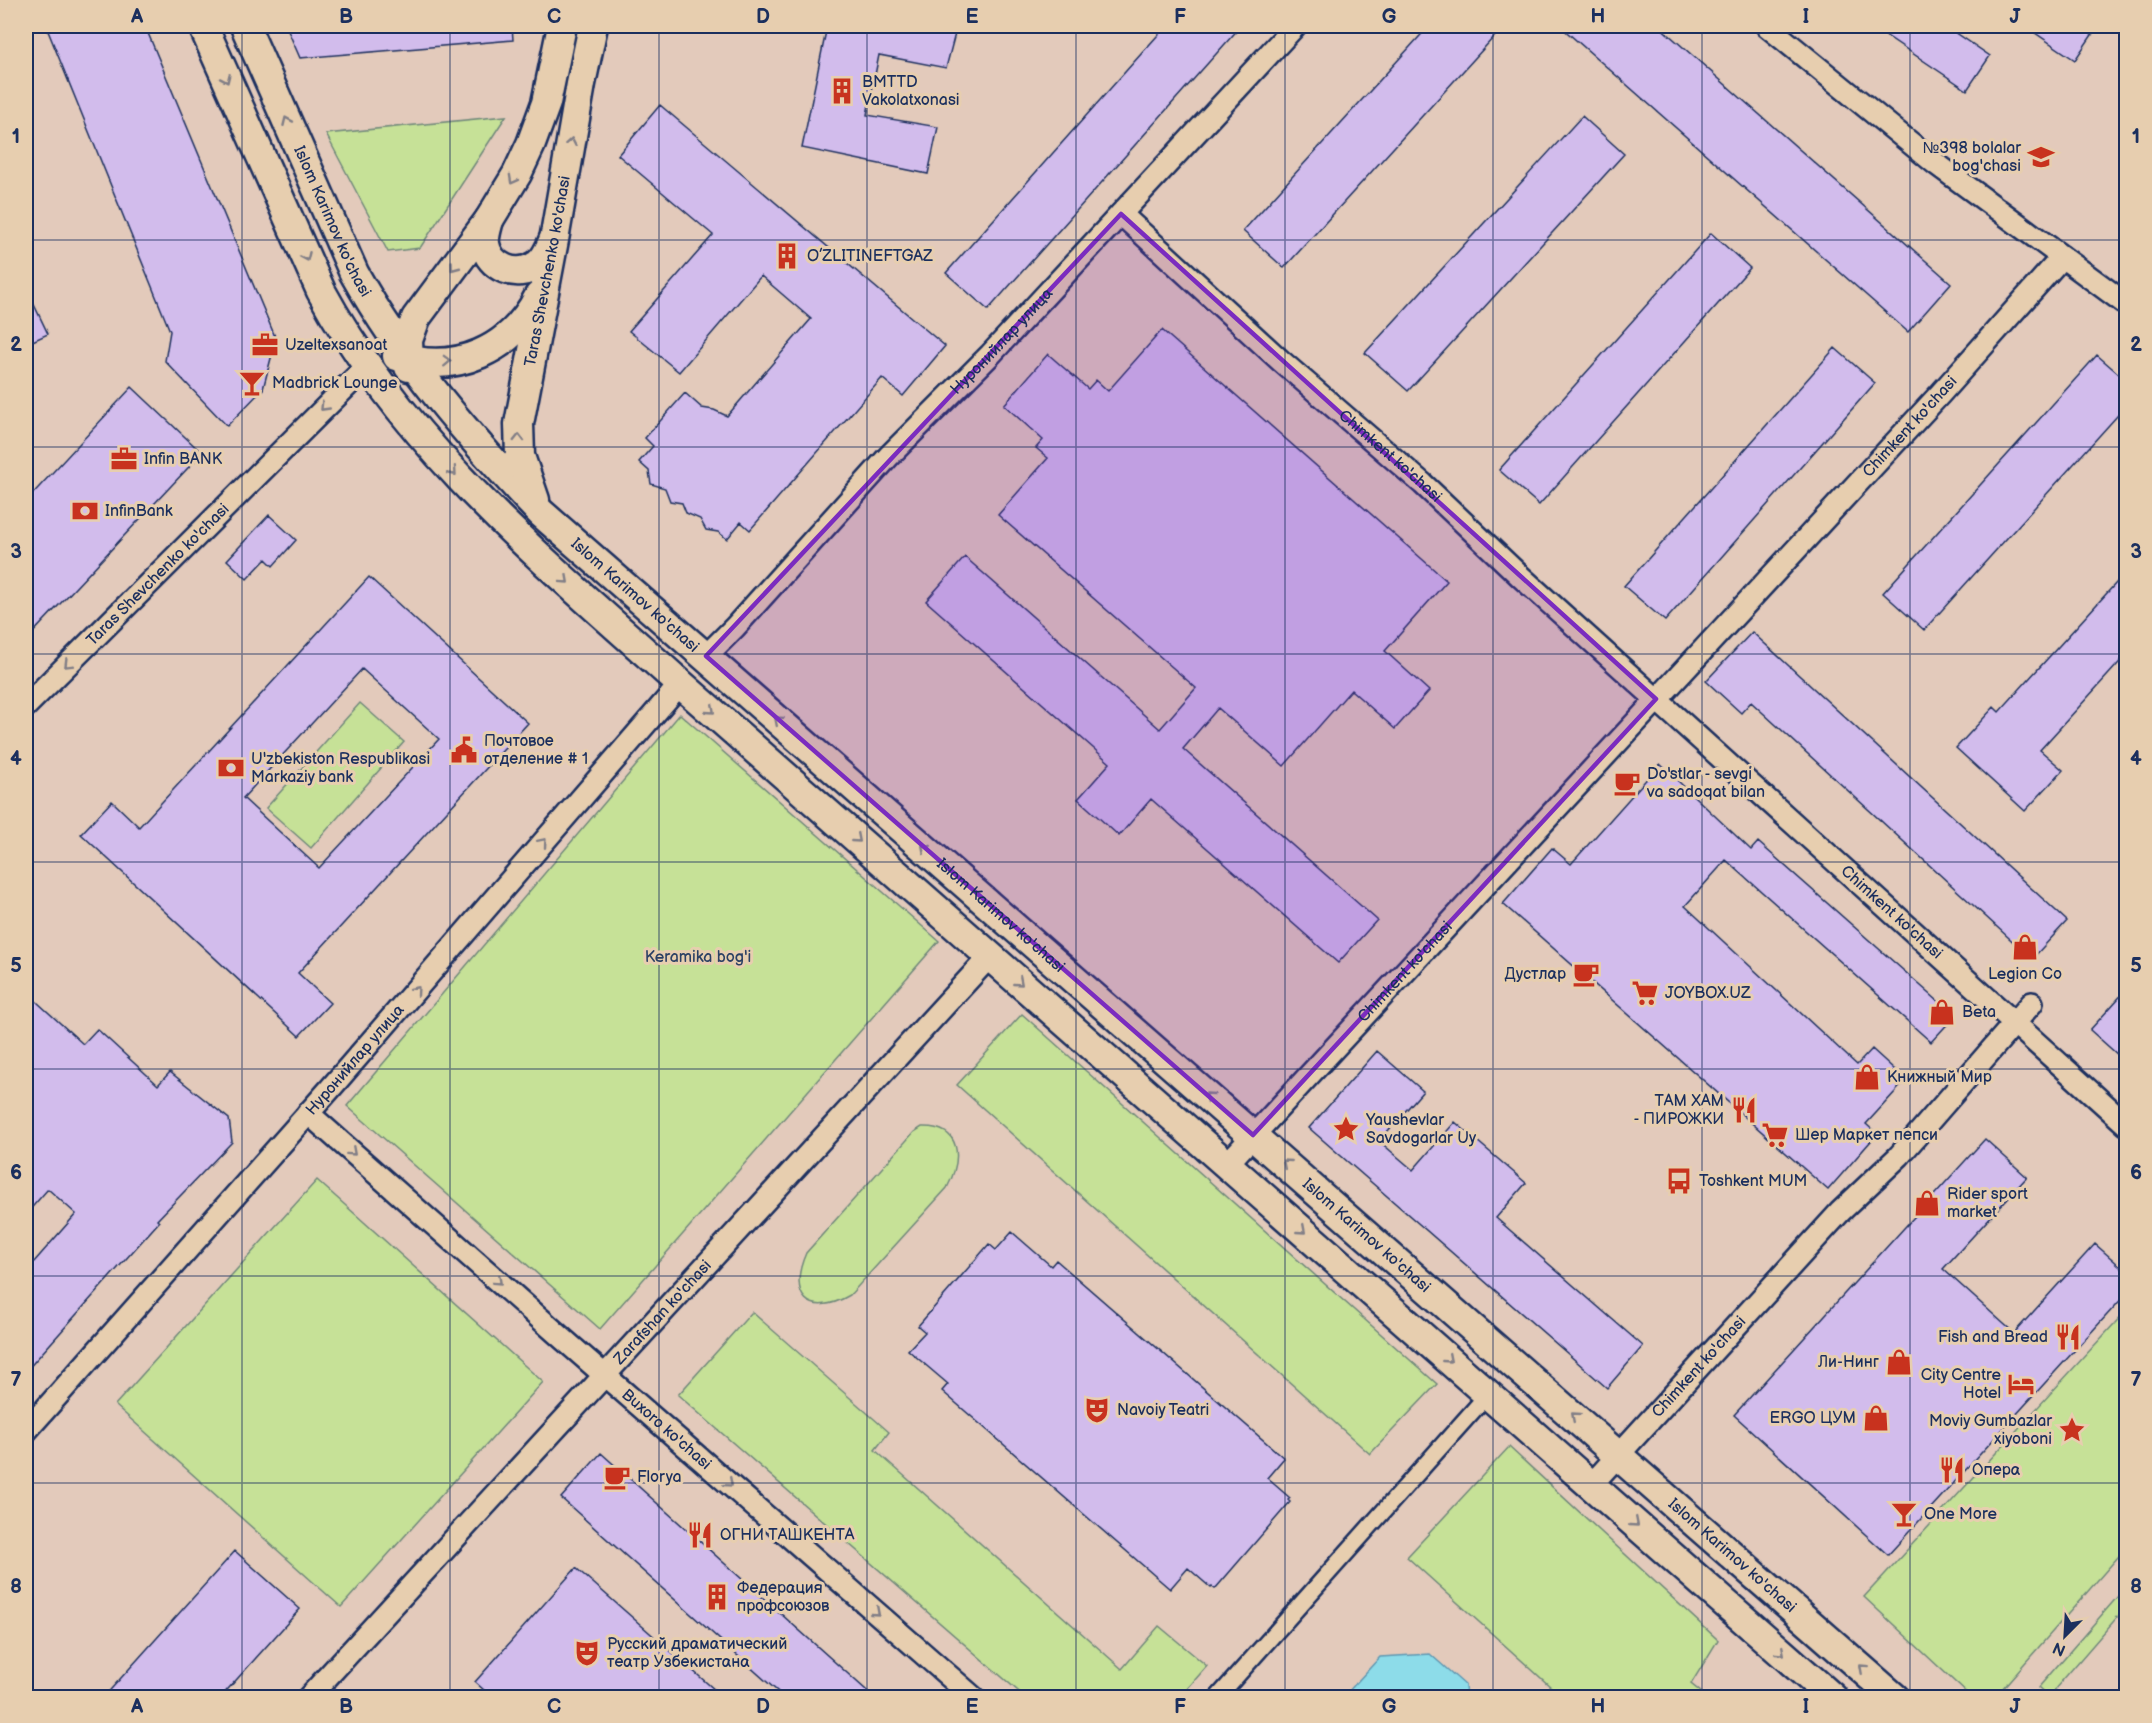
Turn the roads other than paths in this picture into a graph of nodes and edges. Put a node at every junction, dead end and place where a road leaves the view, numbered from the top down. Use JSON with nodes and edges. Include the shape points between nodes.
{"nodes":[{"id":1,"x":202,"y":26,"type":"edge"},
{"id":2,"x":245,"y":26,"type":"edge"},
{"id":3,"x":562,"y":26,"type":"edge"},
{"id":4,"x":593,"y":26,"type":"edge"},
{"id":5,"x":1295,"y":26,"type":"edge"},
{"id":6,"x":1767,"y":26,"type":"edge"},
{"id":7,"x":1121,"y":214,"type":"junction"},
{"id":8,"x":489,"y":220,"type":"junction"},
{"id":9,"x":554,"y":240,"type":"junction"},
{"id":10,"x":2062,"y":257,"type":"junction"},
{"id":11,"x":546,"y":279,"type":"junction"},
{"id":12,"x":432,"y":296,"type":"junction"},
{"id":13,"x":369,"y":300,"type":"junction"},
{"id":14,"x":2127,"y":304,"type":"edge"},
{"id":15,"x":336,"y":320,"type":"junction"},
{"id":16,"x":408,"y":360,"type":"junction"},
{"id":17,"x":366,"y":367,"type":"junction"},
{"id":18,"x":414,"y":429,"type":"junction"},
{"id":19,"x":541,"y":513,"type":"junction"},
{"id":20,"x":706,"y":656,"type":"junction"},
{"id":21,"x":681,"y":683,"type":"junction"},
{"id":22,"x":1656,"y":699,"type":"junction"},
{"id":23,"x":26,"y":706,"type":"edge"},
{"id":24,"x":1016,"y":928,"type":"junction"},
{"id":25,"x":990,"y":956,"type":"junction"},
{"id":26,"x":2032,"y":1003,"type":"dead end"},
{"id":27,"x":2014,"y":1023,"type":"junction"},
{"id":28,"x":308,"y":1113,"type":"junction"},
{"id":29,"x":2127,"y":1124,"type":"edge"},
{"id":30,"x":1253,"y":1135,"type":"junction"},
{"id":31,"x":1227,"y":1164,"type":"junction"},
{"id":32,"x":606,"y":1376,"type":"junction"},
{"id":33,"x":1488,"y":1394,"type":"junction"},
{"id":34,"x":26,"y":1431,"type":"edge"},
{"id":35,"x":1619,"y":1455,"type":"junction"},
{"id":36,"x":1591,"y":1485,"type":"junction"},
{"id":37,"x":308,"y":1698,"type":"edge"},
{"id":38,"x":974,"y":1698,"type":"edge"},
{"id":39,"x":1217,"y":1698,"type":"edge"},
{"id":40,"x":1833,"y":1698,"type":"edge"},
{"id":41,"x":1895,"y":1698,"type":"edge"}],
"edges":[{"from":1,"to":15,"type":"main road","one_way":true},
{"from":13,"to":2,"type":"main road","name":"Islom Karimov ko'chasi","one_way":true},
{"from":3,"to":8,"type":"main road","one_way":true,"via":[[538,128],[517,174]]},
{"from":9,"to":4,"type":"main road","name":"Taras Shevchenko ko'chasi","one_way":true},
{"from":5,"to":7,"type":"street","name":"Нуронийлар улица"},
{"from":6,"to":10,"type":"street","via":[[1935,163]]},
{"from":7,"to":20,"type":"street","name":"Нуронийлар улица","via":[[990,355],[889,456]]},
{"from":7,"to":22,"type":"street","name":"Chimkent ko'chasi"},
{"from":8,"to":9,"type":"main road","via":[[485,242],[488,252],[494,263],[508,270],[534,267]]},
{"from":8,"to":12,"type":"main road","one_way":true},
{"from":9,"to":11,"type":"main road","name":"Taras Shevchenko ko'chasi"},
{"from":10,"to":14,"type":"street"},
{"from":10,"to":22,"type":"street","name":"Chimkent ko'chasi","via":[[1933,402]]},
{"from":16,"to":11,"type":"main road","one_way":true,"via":[[456,361],[488,352],[524,318]]},
{"from":19,"to":11,"type":"main road","name":"Taras Shevchenko ko'chasi","one_way":true,"via":[[521,464],[518,436]]},
{"from":12,"to":13,"type":"main road","via":[[401,309]]},
{"from":12,"to":16,"type":"main road","via":[[410,331]]},
{"from":13,"to":16,"type":"main road","name":"Islom Karimov ko'chasi"},
{"from":15,"to":16,"type":"main road","via":[[380,349]]},
{"from":15,"to":17,"type":"main road"},
{"from":16,"to":18,"type":"main road"},
{"from":16,"to":19,"type":"main road","name":"Islom Karimov ko'chasi"},
{"from":17,"to":18,"type":"main road"},
{"from":17,"to":23,"type":"street","name":"Taras Shevchenko ko'chasi","one_way":true},
{"from":18,"to":21,"type":"main road","one_way":true,"via":[[513,533]]},
{"from":19,"to":20,"type":"main road","name":"Islom Karimov ko'chasi"},
{"from":24,"to":20,"type":"main road","name":"Islom Karimov ko'chasi","one_way":true},
{"from":21,"to":25,"type":"main road","one_way":true},
{"from":28,"to":21,"type":"street","name":"Нуронийлар улица","one_way":true},
{"from":22,"to":27,"type":"street","name":"Chimkent ko'chasi"},
{"from":22,"to":30,"type":"street","name":"Chimkent ko'chasi"},
{"from":24,"to":25,"type":"main road","name":"Zarafshan ko'chasi"},
{"from":30,"to":24,"type":"main road","name":"Islom Karimov ko'chasi","one_way":true},
{"from":25,"to":31,"type":"main road","one_way":true},
{"from":25,"to":32,"type":"street","name":"Zarafshan ko'chasi"},
{"from":26,"to":27,"type":"street","name":"Chimkent ko'chasi"},
{"from":27,"to":29,"type":"street","name":"Chimkent ko'chasi"},
{"from":27,"to":35,"type":"street","name":"Chimkent ko'chasi","via":[[1899,1156],[1840,1212]]},
{"from":28,"to":32,"type":"street","name":"Buxoro ko'chasi","one_way":true},
{"from":28,"to":34,"type":"street","name":"Нуронийлар улица"},
{"from":30,"to":31,"type":"street","name":"Chimkent ko'chasi"},
{"from":35,"to":30,"type":"main road","name":"Islom Karimov ko'chasi","one_way":true},
{"from":31,"to":33,"type":"main road","one_way":true},
{"from":32,"to":37,"type":"street","name":"Zarafshan ko'chasi"},
{"from":32,"to":38,"type":"street","name":"Buxoro ko'chasi","one_way":true},
{"from":33,"to":36,"type":"main road"},
{"from":33,"to":39,"type":"street"},
{"from":35,"to":36,"type":"street","name":"Chimkent ko'chasi"},
{"from":41,"to":35,"type":"main road","name":"Islom Karimov ko'chasi","one_way":true},
{"from":36,"to":40,"type":"main road","one_way":true}]}
